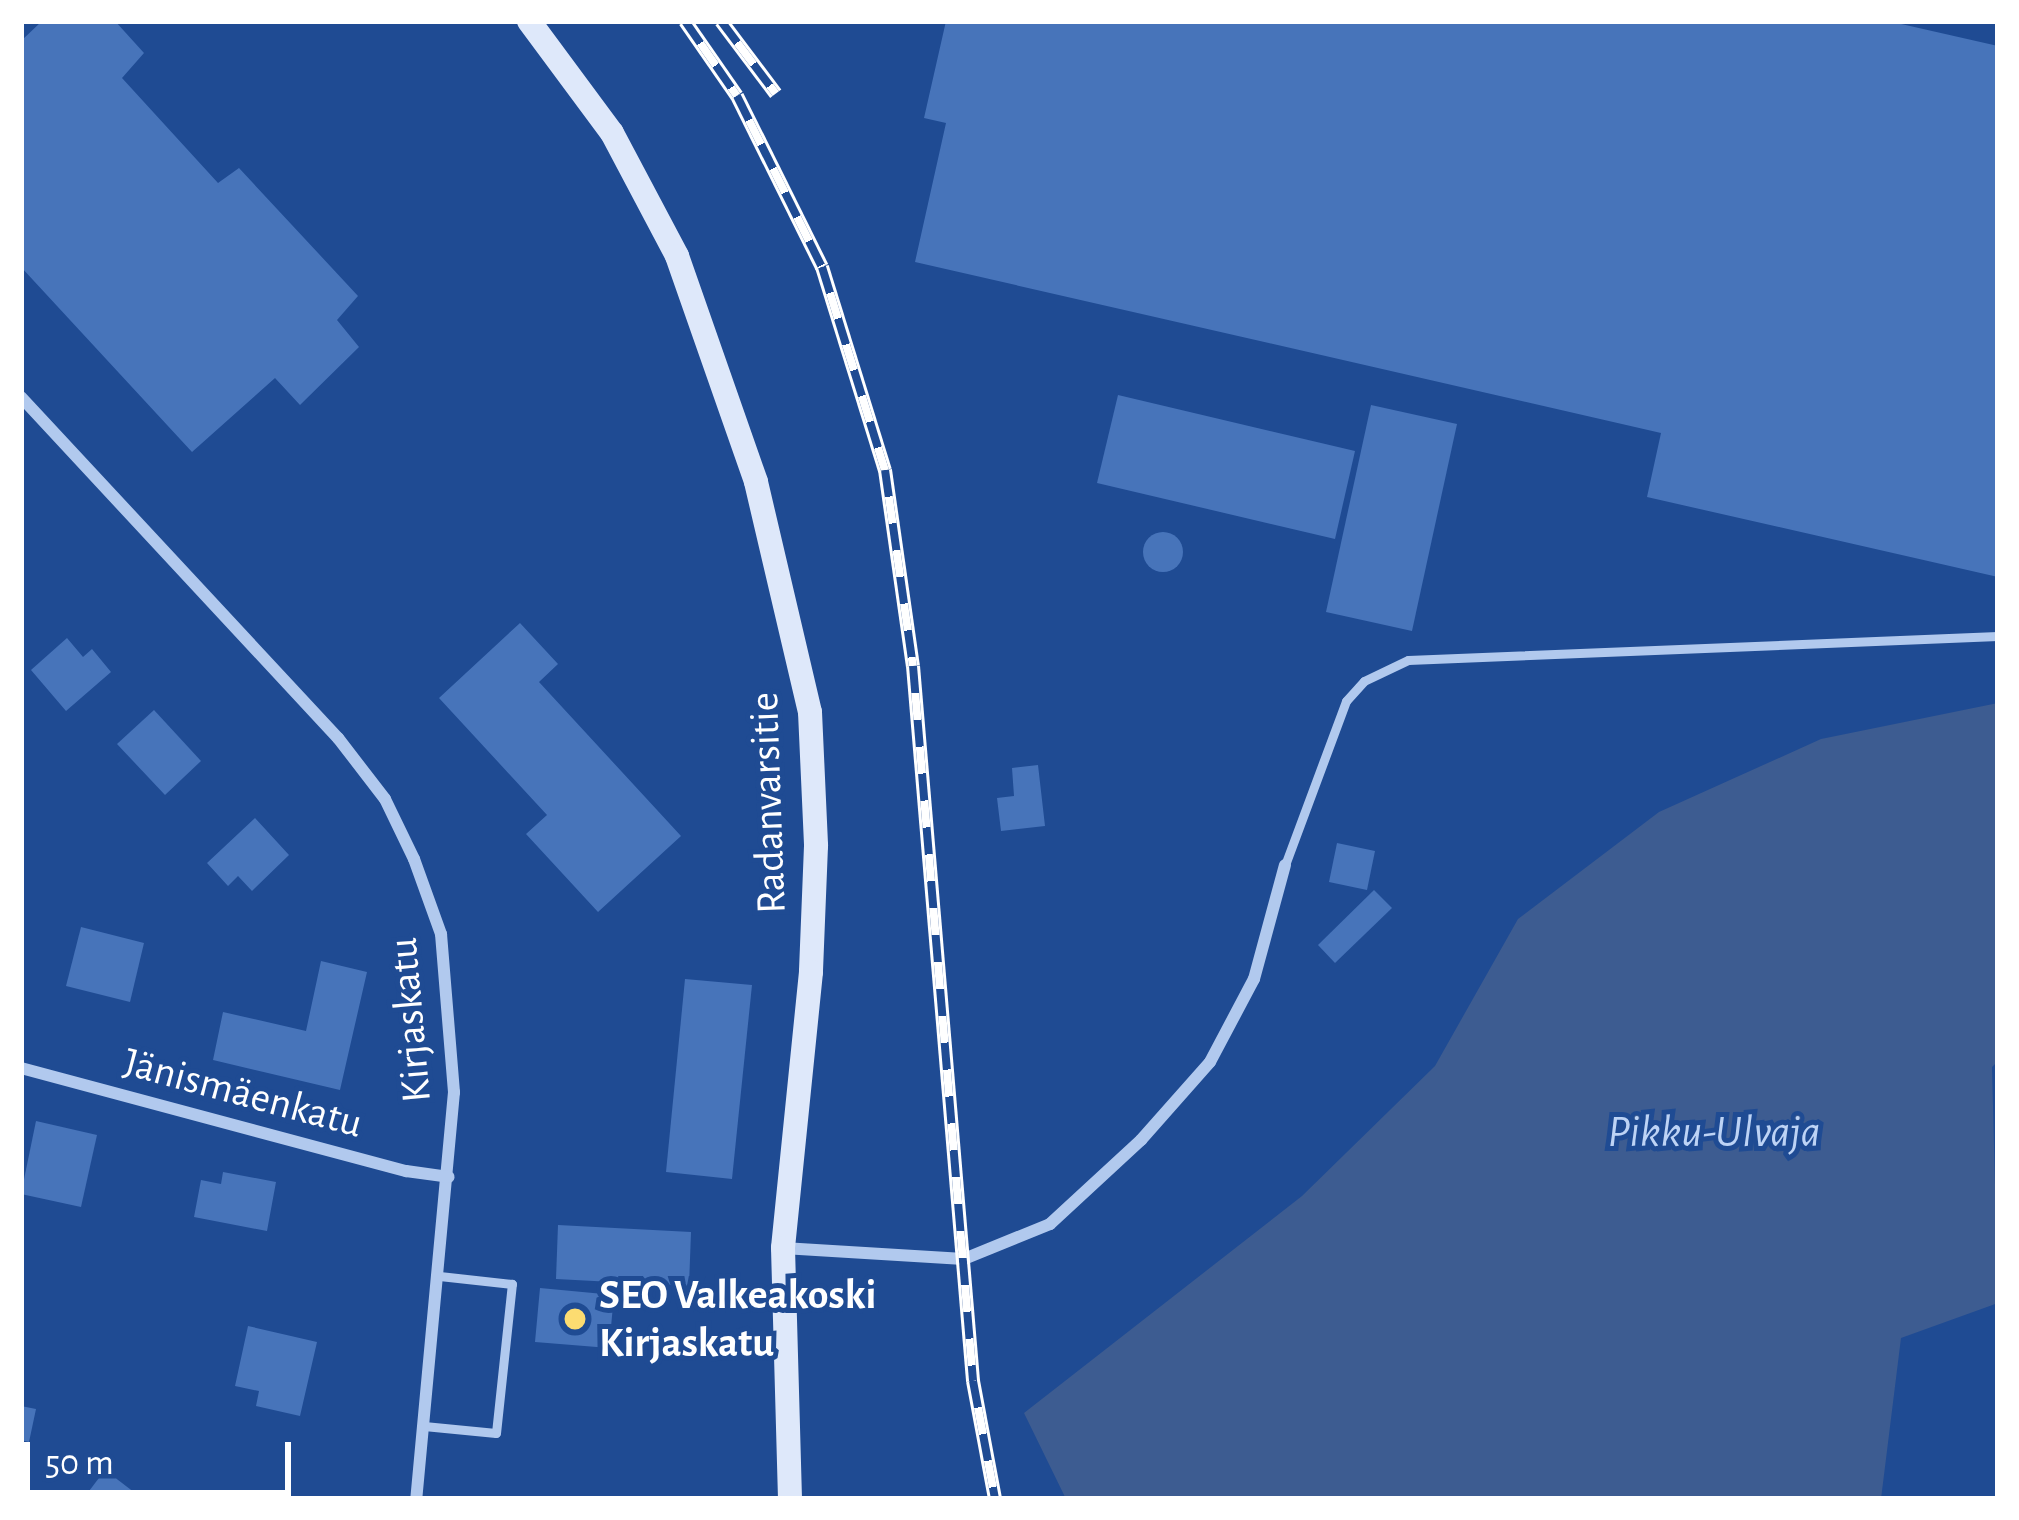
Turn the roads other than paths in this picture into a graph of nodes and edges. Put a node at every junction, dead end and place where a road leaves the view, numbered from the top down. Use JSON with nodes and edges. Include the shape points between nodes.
{"nodes":[{"id":1,"x":530,"y":21,"type":"edge"},
{"id":2,"x":21,"y":397,"type":"edge"},
{"id":3,"x":1998,"y":636,"type":"edge"},
{"id":4,"x":1285,"y":865,"type":"joint"},
{"id":5,"x":21,"y":1068,"type":"edge"},
{"id":6,"x":449,"y":1177,"type":"junction"},
{"id":7,"x":783,"y":1248,"type":"junction"},
{"id":8,"x":439,"y":1276,"type":"junction"},
{"id":9,"x":424,"y":1426,"type":"junction"},
{"id":10,"x":416,"y":1499,"type":"edge"},
{"id":11,"x":790,"y":1499,"type":"edge"}],
"edges":[{"from":1,"to":7,"type":"street","name":"Radanvarsitie","via":[[612,133],[677,256],[728,390],[787,596],[810,712],[816,846]]},
{"from":2,"to":6,"type":"street","name":"Kirjaskatu","via":[[338,738],[385,799],[441,934],[453,1055]]},
{"from":3,"to":4,"type":"lane","via":[[1408,661],[1364,681],[1346,701]]},
{"from":4,"to":7,"type":"street","via":[[1254,979],[1210,1062],[1050,1224],[964,1259]]},
{"from":5,"to":6,"type":"street","name":"Jänismäenkatu"},
{"from":6,"to":8,"type":"street","name":"Kirjaskatu"},
{"from":7,"to":11,"type":"street","name":"Radanvarsitie"},
{"from":8,"to":9,"type":"street","name":"Kirjaskatu"},
{"from":8,"to":9,"type":"lane","via":[[512,1284],[496,1433]]},
{"from":9,"to":10,"type":"street","name":"Kirjaskatu"}]}
